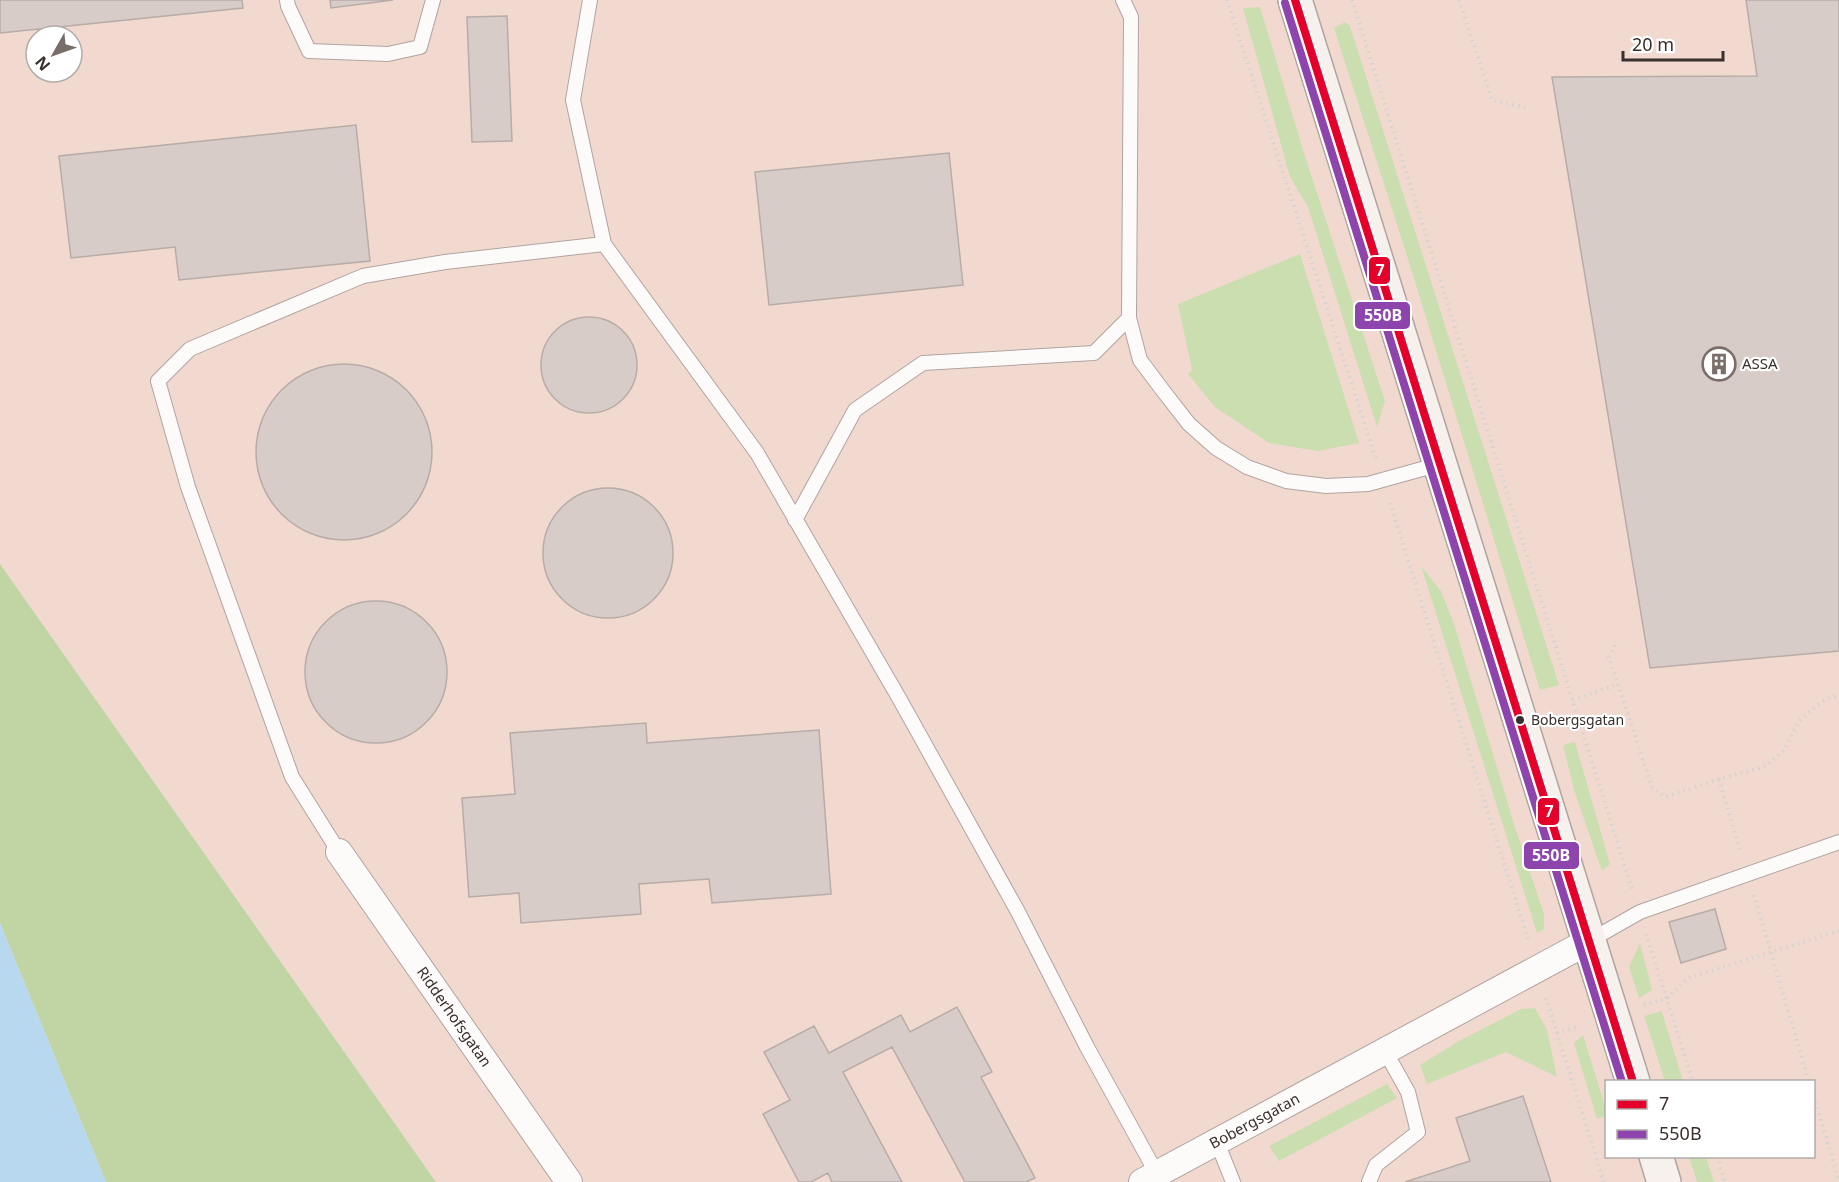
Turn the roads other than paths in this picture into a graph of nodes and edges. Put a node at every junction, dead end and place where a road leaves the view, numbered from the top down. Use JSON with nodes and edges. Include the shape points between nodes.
{"nodes":[{"id":1,"x":287,"y":0,"type":"edge"},
{"id":2,"x":433,"y":0,"type":"edge"},
{"id":3,"x":590,"y":0,"type":"edge"},
{"id":4,"x":1123,"y":0,"type":"edge"},
{"id":5,"x":1295,"y":0,"type":"edge"},
{"id":6,"x":604,"y":244,"type":"junction"},
{"id":7,"x":1129,"y":318,"type":"junction"},
{"id":8,"x":1440,"y":464,"type":"junction"},
{"id":9,"x":795,"y":520,"type":"junction"},
{"id":10,"x":1839,"y":842,"type":"edge"},
{"id":11,"x":339,"y":852,"type":"joint"},
{"id":12,"x":1589,"y":941,"type":"junction"},
{"id":13,"x":1385,"y":1051,"type":"junction"},
{"id":14,"x":1632,"y":1080,"type":"edge"},
{"id":15,"x":1217,"y":1142,"type":"junction"},
{"id":16,"x":1657,"y":1158,"type":"edge"},
{"id":17,"x":1150,"y":1178,"type":"edge"},
{"id":18,"x":569,"y":1182,"type":"edge"},
{"id":19,"x":1233,"y":1182,"type":"edge"},
{"id":20,"x":1369,"y":1182,"type":"edge"},
{"id":21,"x":1664,"y":1182,"type":"edge"}],
"edges":[{"from":1,"to":2,"type":"lane","via":[[309,51],[388,54],[420,47]]},
{"from":3,"to":6,"type":"lane","via":[[573,100]]},
{"from":4,"to":7,"type":"lane","via":[[1131,16]]},
{"from":5,"to":8,"type":"main road"},
{"from":6,"to":9,"type":"lane","via":[[757,453]]},
{"from":6,"to":11,"type":"lane","via":[[444,262],[363,276],[190,349],[158,381],[188,487],[292,777]]},
{"from":7,"to":8,"type":"lane","via":[[1140,360],[1189,424],[1216,448],[1247,467],[1286,480],[1326,486],[1368,484]]},
{"from":7,"to":9,"type":"lane","via":[[1094,353],[923,363],[855,410]]},
{"from":8,"to":12,"type":"main road"},
{"from":9,"to":17,"type":"lane","via":[[1017,910]]},
{"from":10,"to":12,"type":"lane","via":[[1640,912]]},
{"from":11,"to":18,"type":"street","name":"Ridderhofsgatan"},
{"from":12,"to":13,"type":"street","name":"Bobergsgatan"},
{"from":12,"to":14,"type":"main road"},
{"from":13,"to":15,"type":"street","name":"Bobergsgatan"},
{"from":13,"to":20,"type":"lane","via":[[1408,1092],[1418,1132],[1376,1165]]},
{"from":15,"to":17,"type":"street","name":"Bobergsgatan"},
{"from":15,"to":19,"type":"lane"},
{"from":16,"to":21,"type":"main road"}]}
